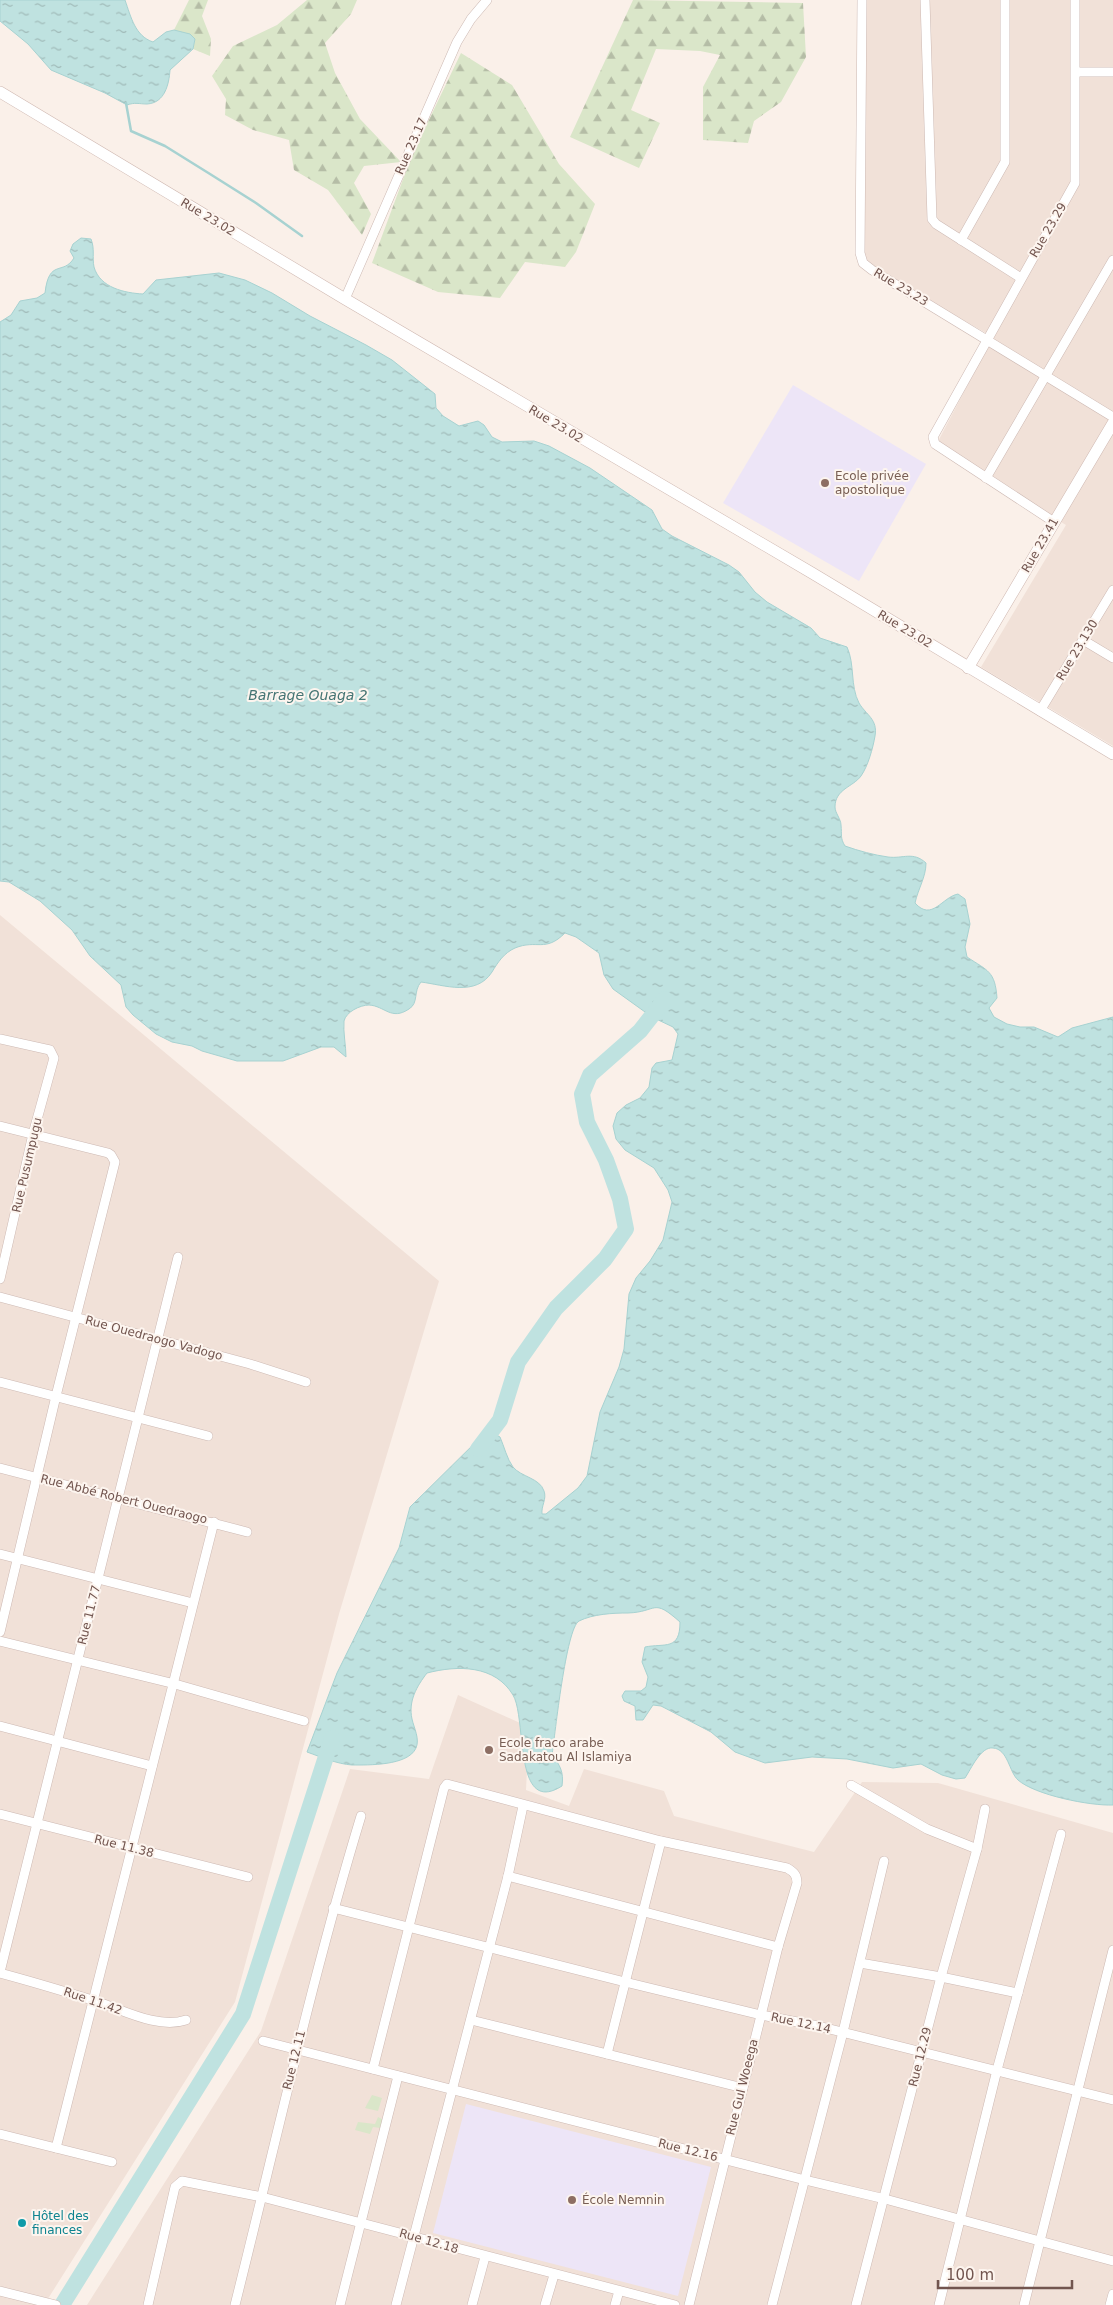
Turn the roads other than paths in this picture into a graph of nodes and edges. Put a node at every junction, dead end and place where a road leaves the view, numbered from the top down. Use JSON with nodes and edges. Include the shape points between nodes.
{"nodes":[{"id":1,"x":487,"y":0,"type":"edge"},
{"id":2,"x":862,"y":0,"type":"edge"},
{"id":3,"x":925,"y":0,"type":"edge"},
{"id":4,"x":1005,"y":0,"type":"edge"},
{"id":5,"x":1075,"y":0,"type":"edge"},
{"id":6,"x":1076,"y":72,"type":"junction"},
{"id":7,"x":1113,"y":72,"type":"edge"},
{"id":8,"x":0,"y":92,"type":"edge"},
{"id":9,"x":961,"y":240,"type":"junction"},
{"id":10,"x":1113,"y":260,"type":"edge"},
{"id":11,"x":1021,"y":278,"type":"junction"},
{"id":12,"x":345,"y":299,"type":"junction"},
{"id":13,"x":987,"y":339,"type":"junction"},
{"id":14,"x":1045,"y":376,"type":"junction"},
{"id":15,"x":1113,"y":417,"type":"edge"},
{"id":16,"x":1113,"y":423,"type":"edge"},
{"id":17,"x":986,"y":478,"type":"junction"},
{"id":18,"x":1054,"y":522,"type":"junction"},
{"id":19,"x":1113,"y":590,"type":"edge"},
{"id":20,"x":1083,"y":640,"type":"junction"},
{"id":21,"x":1113,"y":658,"type":"edge"},
{"id":22,"x":968,"y":668,"type":"junction"},
{"id":23,"x":1040,"y":711,"type":"junction"},
{"id":24,"x":1113,"y":754,"type":"edge"},
{"id":25,"x":0,"y":1039,"type":"edge"},
{"id":26,"x":0,"y":1126,"type":"edge"},
{"id":27,"x":33,"y":1134,"type":"junction"},
{"id":28,"x":178,"y":1257,"type":"dead end"},
{"id":29,"x":0,"y":1279,"type":"edge"},
{"id":30,"x":0,"y":1297,"type":"edge"},
{"id":31,"x":76,"y":1317,"type":"junction"},
{"id":32,"x":158,"y":1338,"type":"junction"},
{"id":33,"x":0,"y":1382,"type":"edge"},
{"id":34,"x":306,"y":1382,"type":"dead end"},
{"id":35,"x":56,"y":1396,"type":"junction"},
{"id":36,"x":138,"y":1417,"type":"junction"},
{"id":37,"x":208,"y":1436,"type":"dead end"},
{"id":38,"x":0,"y":1468,"type":"edge"},
{"id":39,"x":38,"y":1477,"type":"junction"},
{"id":40,"x":120,"y":1498,"type":"junction"},
{"id":41,"x":214,"y":1522,"type":"junction"},
{"id":42,"x":247,"y":1532,"type":"dead end"},
{"id":43,"x":0,"y":1554,"type":"edge"},
{"id":44,"x":18,"y":1559,"type":"junction"},
{"id":45,"x":98,"y":1579,"type":"junction"},
{"id":46,"x":193,"y":1603,"type":"junction"},
{"id":47,"x":0,"y":1632,"type":"edge"},
{"id":48,"x":0,"y":1640,"type":"edge"},
{"id":49,"x":78,"y":1659,"type":"junction"},
{"id":50,"x":174,"y":1684,"type":"junction"},
{"id":51,"x":304,"y":1721,"type":"dead end"},
{"id":52,"x":0,"y":1726,"type":"edge"},
{"id":53,"x":57,"y":1742,"type":"junction"},
{"id":54,"x":152,"y":1766,"type":"junction"},
{"id":55,"x":851,"y":1785,"type":"dead end"},
{"id":56,"x":523,"y":1806,"type":"junction"},
{"id":57,"x":985,"y":1809,"type":"dead end"},
{"id":58,"x":0,"y":1814,"type":"edge"},
{"id":59,"x":361,"y":1816,"type":"dead end"},
{"id":60,"x":37,"y":1824,"type":"junction"},
{"id":61,"x":1061,"y":1834,"type":"dead end"},
{"id":62,"x":661,"y":1841,"type":"junction"},
{"id":63,"x":130,"y":1848,"type":"junction"},
{"id":64,"x":977,"y":1849,"type":"junction"},
{"id":65,"x":884,"y":1861,"type":"dead end"},
{"id":66,"x":508,"y":1876,"type":"junction"},
{"id":67,"x":248,"y":1877,"type":"dead end"},
{"id":68,"x":333,"y":1908,"type":"junction"},
{"id":69,"x":644,"y":1912,"type":"junction"},
{"id":70,"x":409,"y":1928,"type":"junction"},
{"id":71,"x":488,"y":1947,"type":"junction"},
{"id":72,"x":778,"y":1947,"type":"junction"},
{"id":73,"x":1113,"y":1950,"type":"edge"},
{"id":74,"x":860,"y":1963,"type":"junction"},
{"id":75,"x":0,"y":1972,"type":"edge"},
{"id":76,"x":941,"y":1977,"type":"junction"},
{"id":77,"x":625,"y":1982,"type":"junction"},
{"id":78,"x":1018,"y":1993,"type":"junction"},
{"id":79,"x":92,"y":2000,"type":"junction"},
{"id":80,"x":761,"y":2015,"type":"junction"},
{"id":81,"x":186,"y":2020,"type":"dead end"},
{"id":82,"x":471,"y":2020,"type":"junction"},
{"id":83,"x":843,"y":2032,"type":"junction"},
{"id":84,"x":263,"y":2041,"type":"dead end"},
{"id":85,"x":297,"y":2049,"type":"junction"},
{"id":86,"x":921,"y":2053,"type":"junction"},
{"id":87,"x":607,"y":2054,"type":"junction"},
{"id":88,"x":373,"y":2069,"type":"junction"},
{"id":89,"x":997,"y":2070,"type":"junction"},
{"id":90,"x":398,"y":2076,"type":"junction"},
{"id":91,"x":743,"y":2088,"type":"junction"},
{"id":92,"x":453,"y":2089,"type":"junction"},
{"id":93,"x":1076,"y":2090,"type":"junction"},
{"id":94,"x":1113,"y":2100,"type":"edge"},
{"id":95,"x":0,"y":2134,"type":"edge"},
{"id":96,"x":56,"y":2148,"type":"junction"},
{"id":97,"x":724,"y":2159,"type":"junction"},
{"id":98,"x":112,"y":2162,"type":"dead end"},
{"id":99,"x":805,"y":2180,"type":"junction"},
{"id":100,"x":262,"y":2197,"type":"junction"},
{"id":101,"x":885,"y":2199,"type":"junction"},
{"id":102,"x":960,"y":2219,"type":"junction"},
{"id":103,"x":362,"y":2223,"type":"junction"},
{"id":104,"x":413,"y":2237,"type":"junction"},
{"id":105,"x":1040,"y":2241,"type":"junction"},
{"id":106,"x":485,"y":2256,"type":"junction"},
{"id":107,"x":1113,"y":2261,"type":"edge"},
{"id":108,"x":554,"y":2275,"type":"junction"},
{"id":109,"x":0,"y":2291,"type":"edge"},
{"id":110,"x":619,"y":2291,"type":"junction"},
{"id":111,"x":1113,"y":2294,"type":"edge"},
{"id":112,"x":56,"y":2305,"type":"edge"},
{"id":113,"x":148,"y":2305,"type":"edge"},
{"id":114,"x":235,"y":2305,"type":"edge"},
{"id":115,"x":340,"y":2305,"type":"edge"},
{"id":116,"x":396,"y":2305,"type":"edge"},
{"id":117,"x":472,"y":2305,"type":"edge"},
{"id":118,"x":546,"y":2305,"type":"edge"},
{"id":119,"x":615,"y":2305,"type":"edge"},
{"id":120,"x":675,"y":2305,"type":"edge"},
{"id":121,"x":689,"y":2305,"type":"edge"},
{"id":122,"x":772,"y":2305,"type":"edge"},
{"id":123,"x":856,"y":2305,"type":"edge"},
{"id":124,"x":939,"y":2305,"type":"edge"},
{"id":125,"x":1024,"y":2305,"type":"edge"},
{"id":126,"x":1110,"y":2305,"type":"edge"}],
"edges":[{"from":1,"to":12,"type":"street","name":"Rue 23.17","via":[[457,42]]},
{"from":2,"to":13,"type":"street","name":"Rue 23.23","via":[[861,259],[872,270]]},
{"from":3,"to":9,"type":"street","via":[[931,215],[934,222]]},
{"from":4,"to":9,"type":"street","via":[[1005,165]]},
{"from":5,"to":6,"type":"street","name":"Rue 23.29"},
{"from":6,"to":7,"type":"street"},
{"from":6,"to":11,"type":"street","name":"Rue 23.29","via":[[1075,183]]},
{"from":8,"to":12,"type":"street","name":"Rue 23.02"},
{"from":9,"to":11,"type":"street"},
{"from":10,"to":14,"type":"street"},
{"from":11,"to":13,"type":"street","name":"Rue 23.29"},
{"from":12,"to":22,"type":"street","name":"Rue 23.02"},
{"from":13,"to":14,"type":"street","name":"Rue 23.23"},
{"from":13,"to":17,"type":"street","name":"Rue 23.29","via":[[933,437],[935,444]]},
{"from":14,"to":15,"type":"street","name":"Rue 23.23"},
{"from":14,"to":17,"type":"street"},
{"from":16,"to":18,"type":"street","name":"Rue 23.41"},
{"from":17,"to":18,"type":"street"},
{"from":18,"to":22,"type":"street","name":"Rue 23.41"},
{"from":19,"to":20,"type":"street","name":"Rue 23.130"},
{"from":20,"to":21,"type":"street"},
{"from":20,"to":23,"type":"street","name":"Rue 23.130"},
{"from":22,"to":23,"type":"street","name":"Rue 23.02"},
{"from":23,"to":24,"type":"street","name":"Rue 23.02"},
{"from":25,"to":27,"type":"street","name":"Rue Pusumpugu","via":[[52,1052],[54,1058]]},
{"from":26,"to":27,"type":"street"},
{"from":27,"to":29,"type":"street","name":"Rue Pusumpugu"},
{"from":27,"to":31,"type":"street","via":[[111,1155],[115,1162]]},
{"from":28,"to":32,"type":"street","name":"Rue 11.77"},
{"from":30,"to":31,"type":"street","name":"Rue Ouedraogo Vadogo"},
{"from":31,"to":32,"type":"street","name":"Rue Ouedraogo Vadogo"},
{"from":31,"to":35,"type":"street"},
{"from":32,"to":34,"type":"street","name":"Rue Ouedraogo Vadogo"},
{"from":32,"to":36,"type":"street","name":"Rue 11.77"},
{"from":33,"to":35,"type":"street"},
{"from":35,"to":36,"type":"street"},
{"from":35,"to":39,"type":"street"},
{"from":36,"to":37,"type":"street"},
{"from":36,"to":40,"type":"street","name":"Rue 11.77"},
{"from":38,"to":39,"type":"street","name":"Rue Abbé Robert Ouedraogo"},
{"from":39,"to":40,"type":"street","name":"Rue Abbé Robert Ouedraogo"},
{"from":39,"to":44,"type":"street"},
{"from":40,"to":41,"type":"street","name":"Rue Abbé Robert Ouedraogo"},
{"from":40,"to":45,"type":"street","name":"Rue 11.77"},
{"from":41,"to":42,"type":"street","name":"Rue Abbé Robert Ouedraogo"},
{"from":41,"to":46,"type":"street"},
{"from":43,"to":44,"type":"street"},
{"from":44,"to":45,"type":"street"},
{"from":44,"to":47,"type":"street"},
{"from":45,"to":46,"type":"street"},
{"from":45,"to":49,"type":"street","name":"Rue 11.77"},
{"from":46,"to":50,"type":"street"},
{"from":48,"to":49,"type":"street"},
{"from":49,"to":50,"type":"street"},
{"from":49,"to":53,"type":"street","name":"Rue 11.77"},
{"from":50,"to":51,"type":"street"},
{"from":50,"to":54,"type":"street"},
{"from":52,"to":53,"type":"street"},
{"from":53,"to":54,"type":"street"},
{"from":53,"to":60,"type":"street","name":"Rue 11.77"},
{"from":54,"to":63,"type":"street"},
{"from":55,"to":64,"type":"street","via":[[927,1829]]},
{"from":56,"to":62,"type":"street"},
{"from":56,"to":66,"type":"street"},
{"from":56,"to":70,"type":"street","via":[[450,1784],[445,1786]]},
{"from":57,"to":64,"type":"street","name":"Rue 12.29"},
{"from":58,"to":60,"type":"street","name":"Rue 11.38"},
{"from":59,"to":68,"type":"street","name":"Rue 12.11"},
{"from":60,"to":63,"type":"street","name":"Rue 11.38"},
{"from":60,"to":75,"type":"street","name":"Rue 11.77"},
{"from":61,"to":78,"type":"street"},
{"from":62,"to":69,"type":"street"},
{"from":62,"to":72,"type":"street","name":"Rue Gul Woeega","via":[[787,1868],[793,1872],[797,1883]]},
{"from":63,"to":67,"type":"street","name":"Rue 11.38"},
{"from":63,"to":79,"type":"street"},
{"from":64,"to":76,"type":"street","name":"Rue 12.29"},
{"from":65,"to":74,"type":"street"},
{"from":66,"to":69,"type":"street"},
{"from":66,"to":71,"type":"street"},
{"from":68,"to":70,"type":"street","name":"Rue 12.14"},
{"from":68,"to":85,"type":"street","name":"Rue 12.11"},
{"from":69,"to":72,"type":"street"},
{"from":69,"to":77,"type":"street"},
{"from":70,"to":71,"type":"street","name":"Rue 12.14"},
{"from":70,"to":88,"type":"street"},
{"from":71,"to":77,"type":"street","name":"Rue 12.14"},
{"from":71,"to":82,"type":"street"},
{"from":72,"to":80,"type":"street","name":"Rue Gul Woeega"},
{"from":73,"to":93,"type":"street"},
{"from":74,"to":76,"type":"street"},
{"from":74,"to":83,"type":"street"},
{"from":75,"to":79,"type":"street","name":"Rue 11.42"},
{"from":76,"to":78,"type":"street"},
{"from":76,"to":86,"type":"street","name":"Rue 12.29"},
{"from":77,"to":80,"type":"street","name":"Rue 12.14"},
{"from":77,"to":87,"type":"street"},
{"from":78,"to":89,"type":"street"},
{"from":79,"to":81,"type":"street","name":"Rue 11.42","via":[[138,2016],[177,2023]]},
{"from":79,"to":96,"type":"street"},
{"from":80,"to":83,"type":"street","name":"Rue 12.14"},
{"from":80,"to":91,"type":"street","name":"Rue Gul Woeega"},
{"from":82,"to":87,"type":"street"},
{"from":82,"to":92,"type":"street"},
{"from":83,"to":86,"type":"street","name":"Rue 12.14"},
{"from":83,"to":99,"type":"street"},
{"from":84,"to":85,"type":"street","name":"Rue 12.16"},
{"from":85,"to":88,"type":"street","name":"Rue 12.16"},
{"from":85,"to":100,"type":"street","name":"Rue 12.11"},
{"from":86,"to":89,"type":"street","name":"Rue 12.14"},
{"from":86,"to":101,"type":"street","name":"Rue 12.29"},
{"from":87,"to":91,"type":"street"},
{"from":88,"to":90,"type":"street","name":"Rue 12.16"},
{"from":89,"to":93,"type":"street","name":"Rue 12.14"},
{"from":89,"to":102,"type":"street"},
{"from":90,"to":92,"type":"street","name":"Rue 12.16"},
{"from":90,"to":103,"type":"street"},
{"from":91,"to":97,"type":"street","name":"Rue Gul Woeega"},
{"from":92,"to":97,"type":"street","name":"Rue 12.16"},
{"from":92,"to":104,"type":"street"},
{"from":93,"to":94,"type":"street","name":"Rue 12.14"},
{"from":93,"to":105,"type":"street"},
{"from":95,"to":96,"type":"street"},
{"from":96,"to":98,"type":"street"},
{"from":97,"to":99,"type":"street","name":"Rue 12.16"},
{"from":97,"to":121,"type":"street","name":"Rue Gul Woeega"},
{"from":99,"to":101,"type":"street","name":"Rue 12.16"},
{"from":99,"to":122,"type":"street"},
{"from":100,"to":103,"type":"street","name":"Rue 12.18"},
{"from":100,"to":113,"type":"street","name":"Rue 12.18","via":[[182,2181],[175,2188]]},
{"from":100,"to":114,"type":"street","name":"Rue 12.11"},
{"from":101,"to":102,"type":"street","name":"Rue 12.16"},
{"from":101,"to":123,"type":"street","name":"Rue 12.29"},
{"from":102,"to":105,"type":"street","name":"Rue 12.16"},
{"from":102,"to":124,"type":"street"},
{"from":103,"to":104,"type":"street","name":"Rue 12.18"},
{"from":103,"to":115,"type":"street"},
{"from":104,"to":106,"type":"street","name":"Rue 12.18"},
{"from":104,"to":116,"type":"street"},
{"from":105,"to":107,"type":"street","name":"Rue 12.16"},
{"from":105,"to":125,"type":"street"},
{"from":106,"to":108,"type":"street","name":"Rue 12.18"},
{"from":106,"to":117,"type":"street"},
{"from":108,"to":110,"type":"street","name":"Rue 12.18"},
{"from":108,"to":118,"type":"street"},
{"from":109,"to":112,"type":"street"},
{"from":110,"to":119,"type":"street"},
{"from":110,"to":120,"type":"street","name":"Rue 12.18"},
{"from":111,"to":126,"type":"street"}]}
